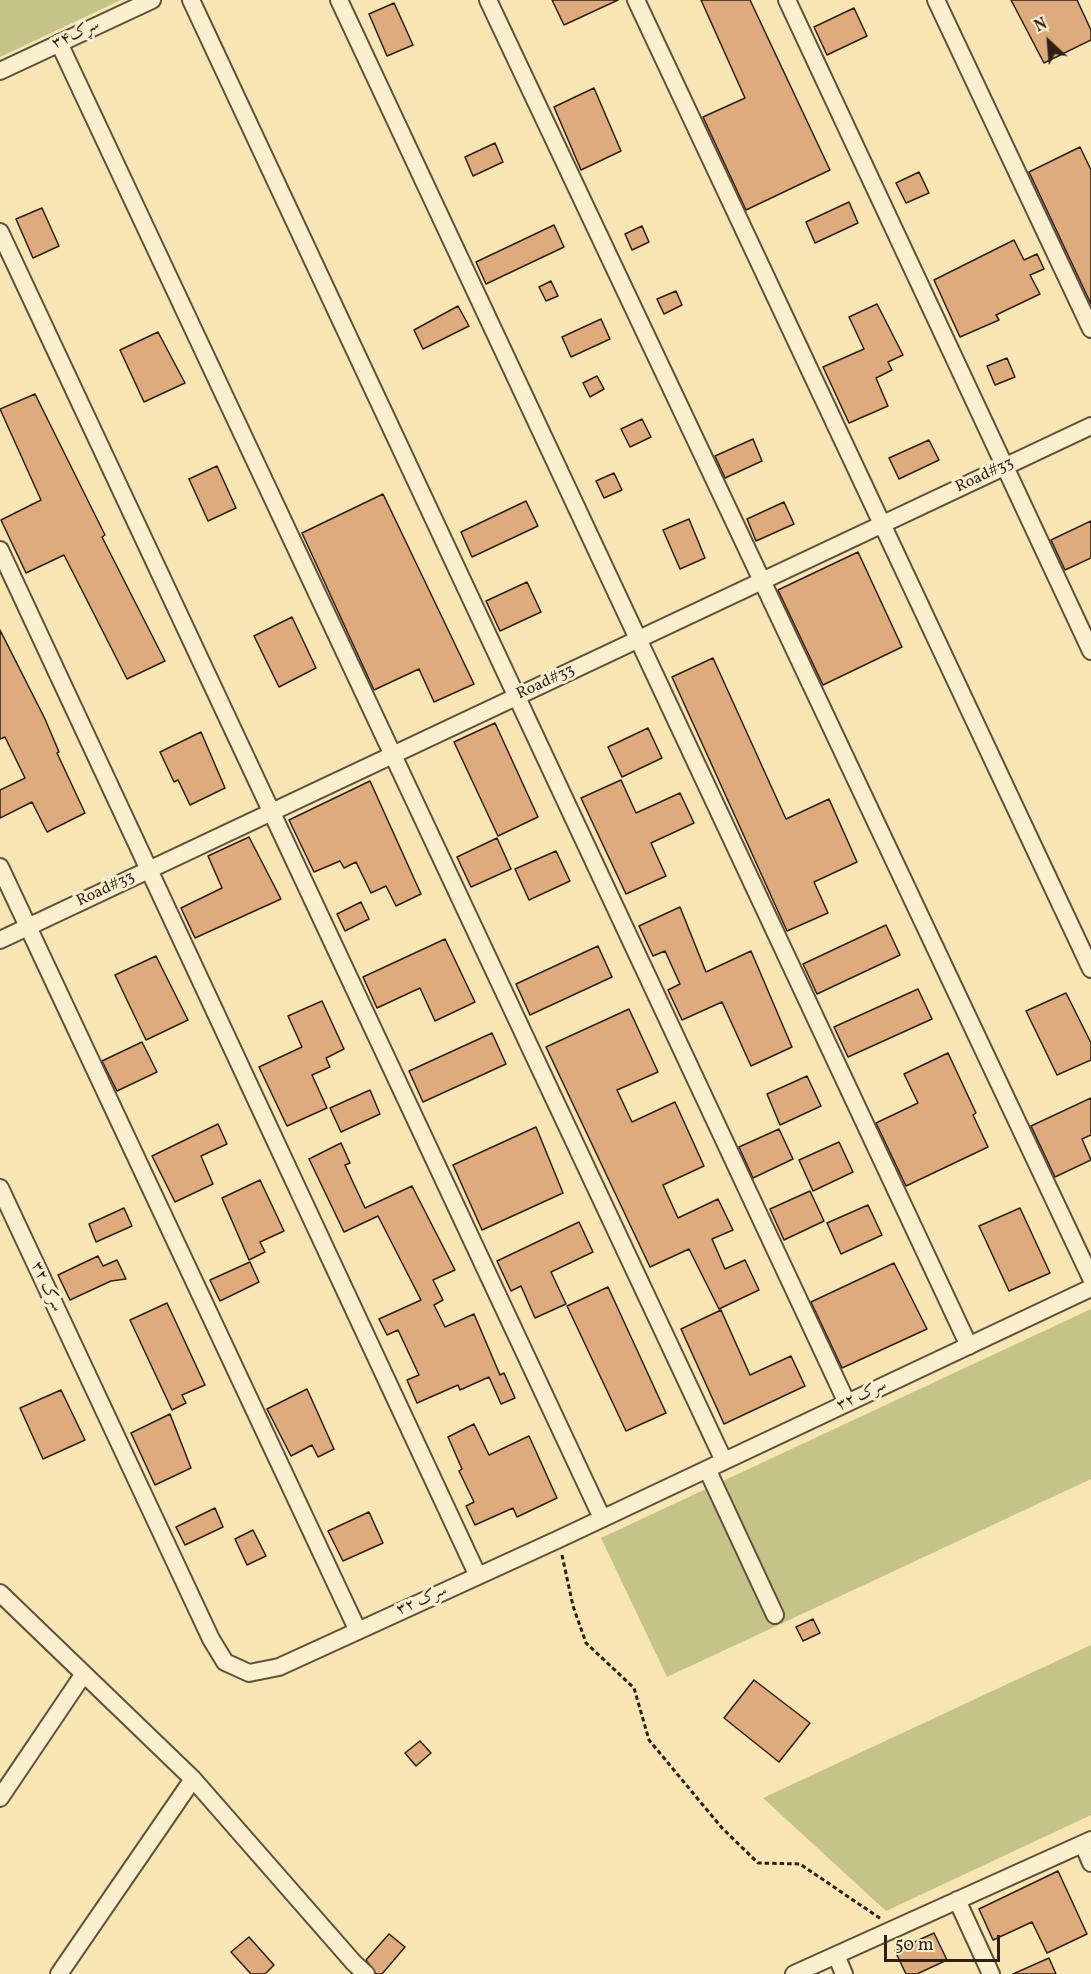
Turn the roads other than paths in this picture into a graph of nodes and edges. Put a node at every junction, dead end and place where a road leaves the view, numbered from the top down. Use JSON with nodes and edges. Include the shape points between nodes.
{"nodes":[{"id":1,"x":152,"y":0,"type":"edge"},
{"id":2,"x":191,"y":0,"type":"edge"},
{"id":3,"x":339,"y":0,"type":"edge"},
{"id":4,"x":488,"y":0,"type":"edge"},
{"id":5,"x":636,"y":0,"type":"edge"},
{"id":6,"x":787,"y":0,"type":"edge"},
{"id":7,"x":936,"y":0,"type":"edge"},
{"id":8,"x":59,"y":43,"type":"junction"},
{"id":9,"x":0,"y":71,"type":"edge"},
{"id":10,"x":0,"y":232,"type":"edge"},
{"id":11,"x":1091,"y":329,"type":"edge"},
{"id":12,"x":1091,"y":426,"type":"edge"},
{"id":13,"x":1005,"y":467,"type":"junction"},
{"id":14,"x":880,"y":525,"type":"junction"},
{"id":15,"x":0,"y":550,"type":"edge"},
{"id":16,"x":761,"y":582,"type":"junction"},
{"id":17,"x":638,"y":640,"type":"junction"},
{"id":18,"x":1091,"y":651,"type":"edge"},
{"id":19,"x":516,"y":697,"type":"junction"},
{"id":20,"x":392,"y":755,"type":"junction"},
{"id":21,"x":272,"y":812,"type":"junction"},
{"id":22,"x":0,"y":867,"type":"edge"},
{"id":23,"x":150,"y":869,"type":"junction"},
{"id":24,"x":28,"y":927,"type":"junction"},
{"id":25,"x":0,"y":940,"type":"edge"},
{"id":26,"x":1091,"y":969,"type":"edge"},
{"id":27,"x":0,"y":1188,"type":"edge"},
{"id":28,"x":1091,"y":1278,"type":"edge"},
{"id":29,"x":1091,"y":1288,"type":"edge"},
{"id":30,"x":969,"y":1346,"type":"junction"},
{"id":31,"x":847,"y":1403,"type":"junction"},
{"id":32,"x":724,"y":1461,"type":"junction"},
{"id":33,"x":707,"y":1469,"type":"junction"},
{"id":34,"x":602,"y":1518,"type":"junction"},
{"id":35,"x":478,"y":1576,"type":"junction"},
{"id":36,"x":0,"y":1593,"type":"edge"},
{"id":37,"x":775,"y":1615,"type":"dead end"},
{"id":38,"x":358,"y":1631,"type":"junction"},
{"id":39,"x":83,"y":1675,"type":"junction"},
{"id":40,"x":193,"y":1779,"type":"junction"},
{"id":41,"x":0,"y":1798,"type":"edge"},
{"id":42,"x":1087,"y":1842,"type":"edge"},
{"id":43,"x":1091,"y":1863,"type":"edge"},
{"id":44,"x":957,"y":1900,"type":"junction"},
{"id":45,"x":836,"y":1955,"type":"junction"},
{"id":46,"x":349,"y":1968,"type":"edge"},
{"id":47,"x":59,"y":1974,"type":"edge"},
{"id":48,"x":366,"y":1974,"type":"edge"},
{"id":49,"x":794,"y":1974,"type":"edge"},
{"id":50,"x":844,"y":1974,"type":"edge"},
{"id":51,"x":991,"y":1974,"type":"edge"}],
"edges":[{"from":1,"to":8,"type":"street","name":"۳۴سړک"},
{"from":2,"to":19,"type":"street"},
{"from":3,"to":17,"type":"street"},
{"from":4,"to":16,"type":"street"},
{"from":5,"to":14,"type":"street"},
{"from":6,"to":13,"type":"street"},
{"from":7,"to":11,"type":"street"},
{"from":8,"to":9,"type":"street","name":"۳۴سړک"},
{"from":8,"to":20,"type":"street"},
{"from":10,"to":21,"type":"street"},
{"from":12,"to":13,"type":"street","name":"Road#33"},
{"from":13,"to":14,"type":"street","name":"Road#33"},
{"from":13,"to":18,"type":"street"},
{"from":14,"to":16,"type":"street","name":"Road#33"},
{"from":14,"to":26,"type":"street"},
{"from":15,"to":23,"type":"street"},
{"from":16,"to":17,"type":"street","name":"Road#33"},
{"from":16,"to":28,"type":"street"},
{"from":17,"to":19,"type":"street","name":"Road#33"},
{"from":17,"to":30,"type":"street"},
{"from":19,"to":20,"type":"street","name":"Road#33"},
{"from":19,"to":31,"type":"street"},
{"from":20,"to":21,"type":"street","name":"Road#33"},
{"from":20,"to":32,"type":"street"},
{"from":21,"to":23,"type":"street","name":"Road#33"},
{"from":21,"to":34,"type":"street"},
{"from":22,"to":24,"type":"street"},
{"from":23,"to":24,"type":"street","name":"Road#33"},
{"from":23,"to":35,"type":"street"},
{"from":24,"to":25,"type":"street","name":"Road#33"},
{"from":24,"to":38,"type":"street"},
{"from":27,"to":38,"type":"street","name":"سرک ۳۲","via":[[225,1662],[249,1673],[279,1667]]},
{"from":29,"to":30,"type":"street","name":"سرک ۳۲"},
{"from":30,"to":31,"type":"street","name":"سرک ۳۲"},
{"from":31,"to":32,"type":"street","name":"سرک ۳۲"},
{"from":32,"to":33,"type":"street","name":"سرک ۳۲"},
{"from":33,"to":34,"type":"street","name":"سرک ۳۲"},
{"from":33,"to":37,"type":"street"},
{"from":34,"to":35,"type":"street","name":"سرک ۳۲"},
{"from":35,"to":38,"type":"street","name":"سرک ۳۲"},
{"from":36,"to":39,"type":"street"},
{"from":39,"to":40,"type":"street"},
{"from":39,"to":41,"type":"street"},
{"from":40,"to":46,"type":"street"},
{"from":40,"to":47,"type":"street"},
{"from":42,"to":43,"type":"street"},
{"from":42,"to":44,"type":"street"},
{"from":44,"to":45,"type":"street"},
{"from":44,"to":51,"type":"street"},
{"from":45,"to":49,"type":"street"},
{"from":45,"to":50,"type":"street"},
{"from":46,"to":48,"type":"street"}]}
